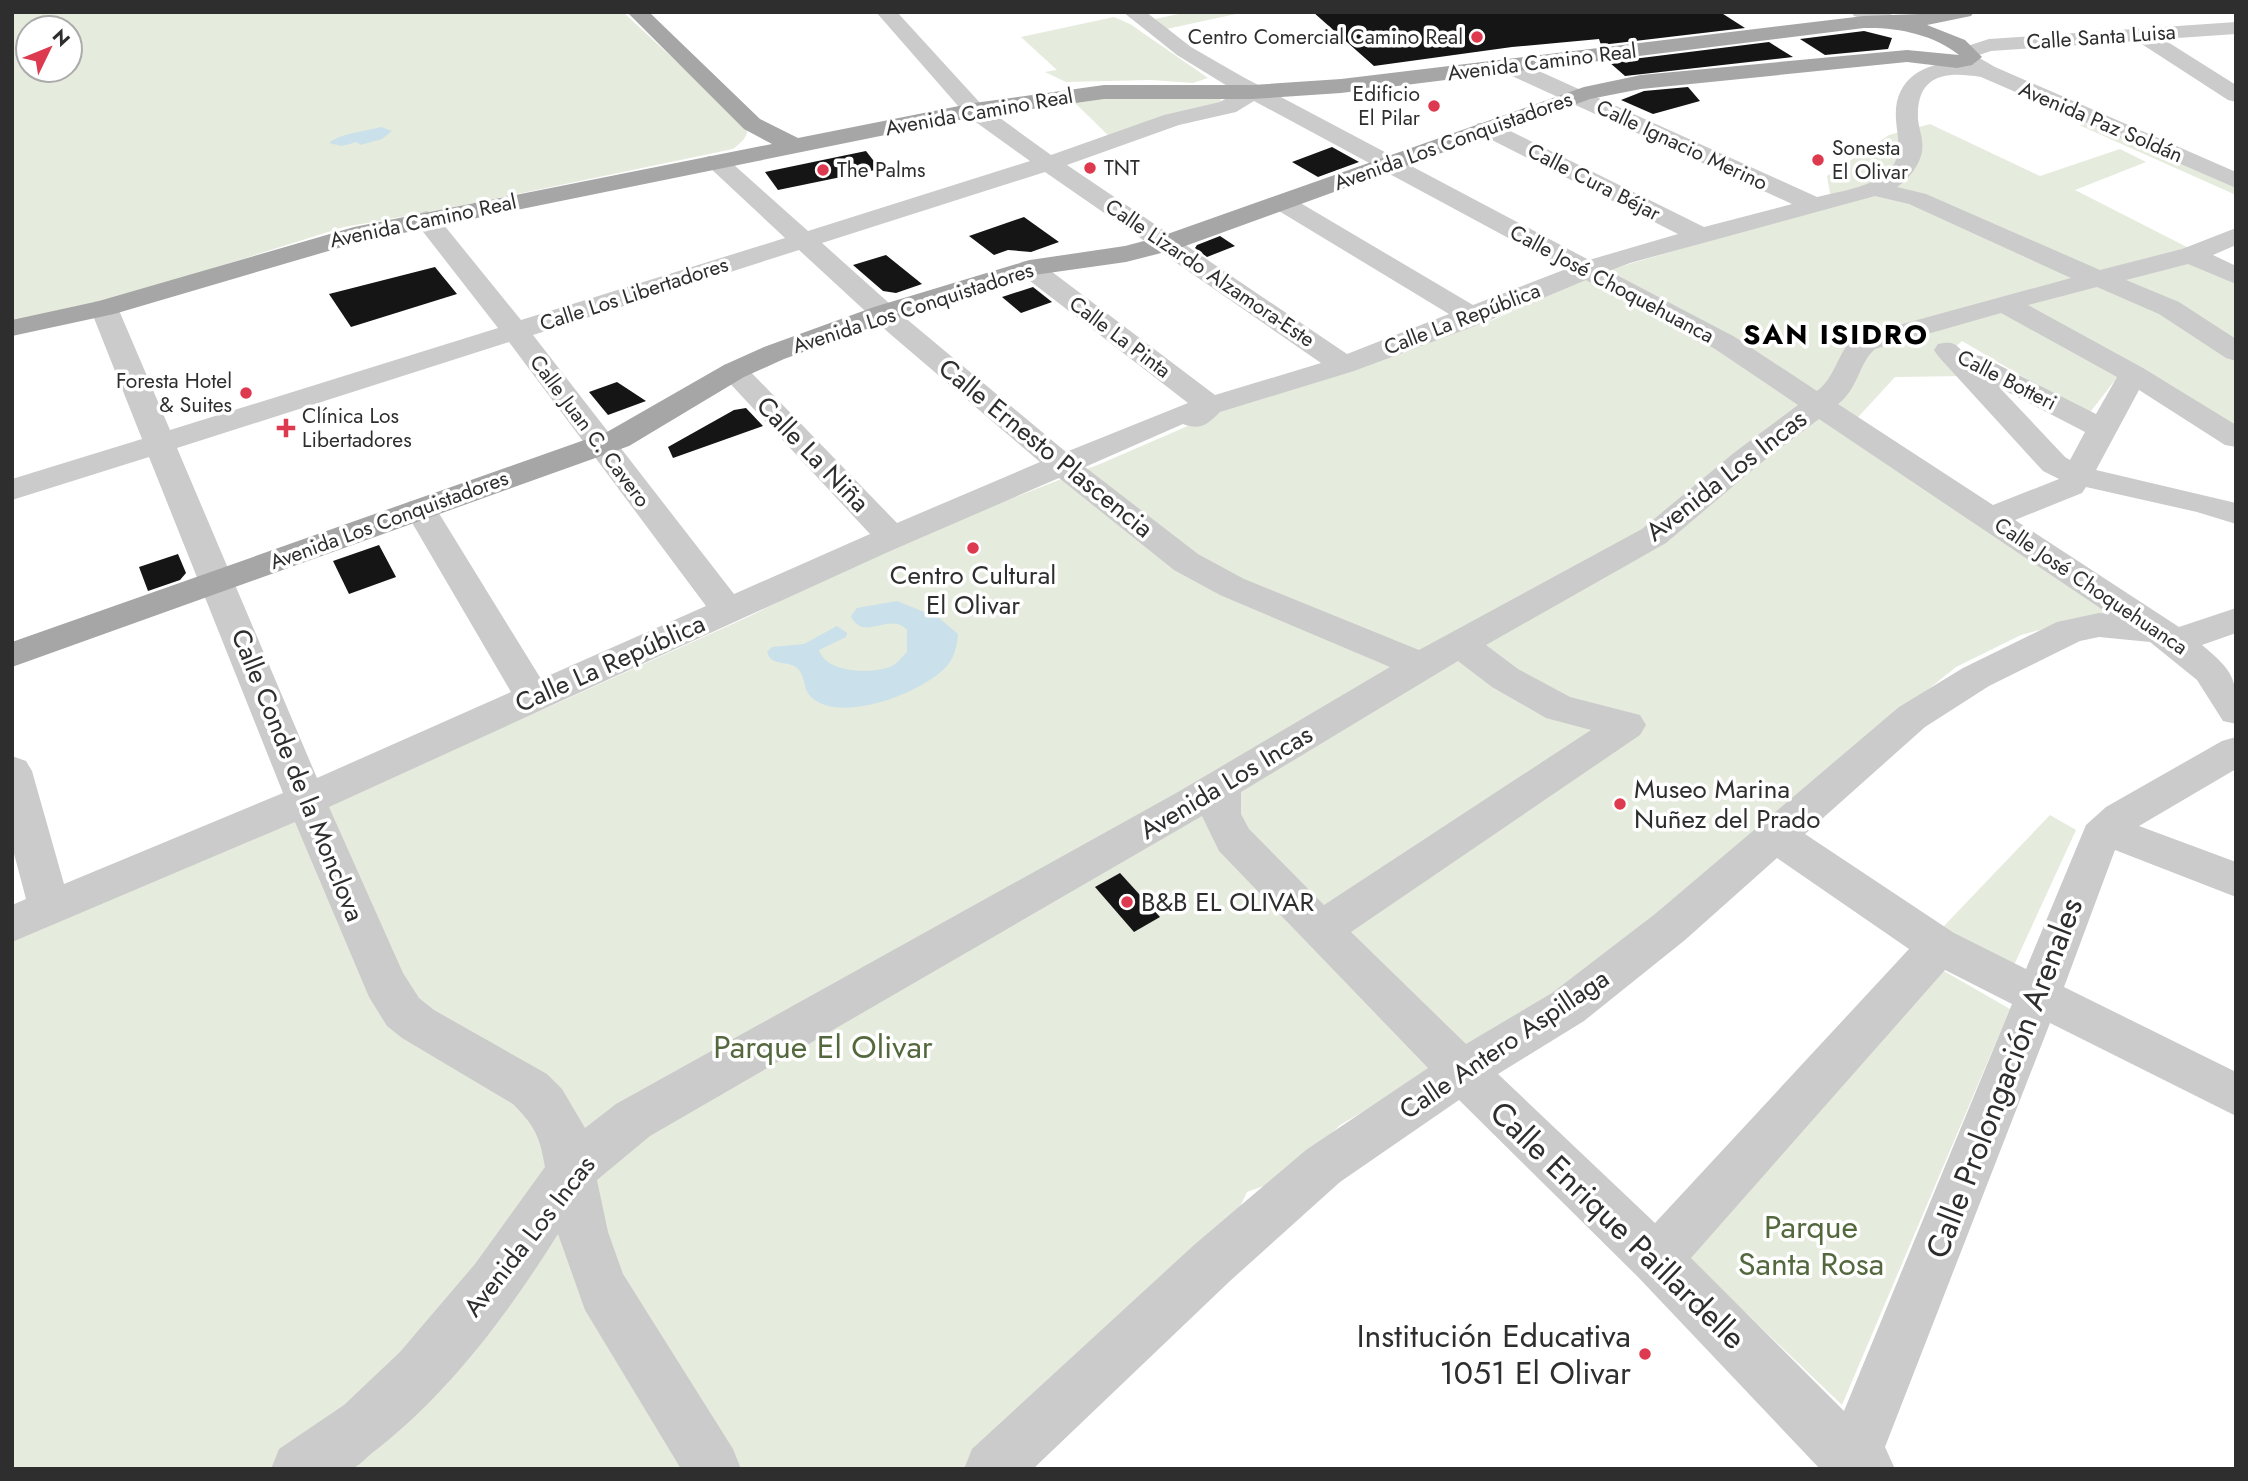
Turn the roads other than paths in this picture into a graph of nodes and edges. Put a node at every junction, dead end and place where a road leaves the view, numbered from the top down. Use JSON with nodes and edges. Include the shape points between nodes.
{"nodes":[{"id":1,"x":637,"y":12,"type":"edge"},
{"id":2,"x":886,"y":12,"type":"edge"},
{"id":3,"x":1170,"y":12,"type":"edge"},
{"id":4,"x":1861,"y":12,"type":"edge"},
{"id":5,"x":1964,"y":12,"type":"edge"},
{"id":6,"x":1141,"y":14,"type":"edge"},
{"id":7,"x":1892,"y":22,"type":"junction"},
{"id":8,"x":2138,"y":25,"type":"junction"},
{"id":9,"x":2236,"y":28,"type":"edge"},
{"id":10,"x":1914,"y":55,"type":"junction"},
{"id":11,"x":1968,"y":56,"type":"junction"},
{"id":12,"x":1509,"y":66,"type":"junction"},
{"id":13,"x":1936,"y":70,"type":"junction"},
{"id":14,"x":1987,"y":72,"type":"junction"},
{"id":15,"x":1253,"y":92,"type":"junction"},
{"id":16,"x":2236,"y":95,"type":"edge"},
{"id":17,"x":1576,"y":96,"type":"junction"},
{"id":18,"x":974,"y":110,"type":"junction"},
{"id":19,"x":752,"y":124,"type":"junction"},
{"id":20,"x":1486,"y":128,"type":"junction"},
{"id":21,"x":795,"y":146,"type":"junction"},
{"id":22,"x":726,"y":159,"type":"junction"},
{"id":23,"x":1048,"y":163,"type":"junction"},
{"id":24,"x":1387,"y":165,"type":"junction"},
{"id":25,"x":2236,"y":181,"type":"edge"},
{"id":26,"x":1875,"y":189,"type":"junction"},
{"id":27,"x":1283,"y":203,"type":"junction"},
{"id":28,"x":1817,"y":206,"type":"junction"},
{"id":29,"x":426,"y":219,"type":"junction"},
{"id":30,"x":1702,"y":236,"type":"junction"},
{"id":31,"x":2236,"y":236,"type":"edge"},
{"id":32,"x":801,"y":241,"type":"junction"},
{"id":33,"x":1168,"y":243,"type":"junction"},
{"id":34,"x":2191,"y":255,"type":"junction"},
{"id":35,"x":1030,"y":268,"type":"junction"},
{"id":36,"x":1585,"y":271,"type":"junction"},
{"id":37,"x":2236,"y":276,"type":"edge"},
{"id":38,"x":2096,"y":279,"type":"junction"},
{"id":39,"x":2004,"y":303,"type":"junction"},
{"id":40,"x":104,"y":308,"type":"junction"},
{"id":41,"x":884,"y":313,"type":"junction"},
{"id":42,"x":1473,"y":317,"type":"junction"},
{"id":43,"x":12,"y":328,"type":"edge"},
{"id":44,"x":1912,"y":329,"type":"junction"},
{"id":45,"x":516,"y":332,"type":"junction"},
{"id":46,"x":2230,"y":341,"type":"edge"},
{"id":47,"x":1948,"y":350,"type":"junction"},
{"id":48,"x":1344,"y":365,"type":"junction"},
{"id":49,"x":734,"y":371,"type":"junction"},
{"id":50,"x":2133,"y":374,"type":"junction"},
{"id":51,"x":1817,"y":404,"type":"junction"},
{"id":52,"x":1210,"y":405,"type":"junction"},
{"id":53,"x":2103,"y":429,"type":"junction"},
{"id":54,"x":2236,"y":439,"type":"edge"},
{"id":55,"x":162,"y":443,"type":"junction"},
{"id":56,"x":600,"y":445,"type":"junction"},
{"id":57,"x":1073,"y":472,"type":"junction"},
{"id":58,"x":2078,"y":476,"type":"junction"},
{"id":59,"x":12,"y":490,"type":"edge"},
{"id":60,"x":2234,"y":508,"type":"edge"},
{"id":61,"x":420,"y":509,"type":"junction"},
{"id":62,"x":1990,"y":518,"type":"junction"},
{"id":63,"x":892,"y":537,"type":"junction"},
{"id":64,"x":218,"y":581,"type":"junction"},
{"id":65,"x":728,"y":610,"type":"junction"},
{"id":66,"x":2236,"y":620,"type":"edge"},
{"id":67,"x":2166,"y":635,"type":"junction"},
{"id":68,"x":1460,"y":644,"type":"junction"},
{"id":69,"x":12,"y":655,"type":"edge"},
{"id":70,"x":1421,"y":665,"type":"junction"},
{"id":71,"x":533,"y":698,"type":"junction"},
{"id":72,"x":2236,"y":711,"type":"edge"},
{"id":73,"x":2236,"y":751,"type":"edge"},
{"id":74,"x":12,"y":771,"type":"edge"},
{"id":75,"x":1220,"y":786,"type":"junction"},
{"id":76,"x":306,"y":800,"type":"junction"},
{"id":77,"x":2106,"y":830,"type":"junction"},
{"id":78,"x":1775,"y":835,"type":"junction"},
{"id":79,"x":2236,"y":880,"type":"edge"},
{"id":80,"x":50,"y":908,"type":"junction"},
{"id":81,"x":12,"y":924,"type":"edge"},
{"id":82,"x":1321,"y":930,"type":"junction"},
{"id":83,"x":1939,"y":946,"type":"junction"},
{"id":84,"x":2036,"y":995,"type":"junction"},
{"id":85,"x":1461,"y":1072,"type":"junction"},
{"id":86,"x":2236,"y":1095,"type":"edge"},
{"id":87,"x":569,"y":1174,"type":"junction"},
{"id":88,"x":1656,"y":1259,"type":"junction"},
{"id":89,"x":1856,"y":1466,"type":"edge"},
{"id":90,"x":299,"y":1469,"type":"edge"},
{"id":91,"x":713,"y":1469,"type":"edge"},
{"id":92,"x":992,"y":1469,"type":"edge"}],
"edges":[{"from":1,"to":19,"type":"main road"},
{"from":2,"to":18,"type":"street","name":"Calle Lizardo Alzamora-Este"},
{"from":3,"to":6,"type":"street"},
{"from":4,"to":7,"type":"street"},
{"from":5,"to":7,"type":"main road","name":"Avenida Camino Real"},
{"from":6,"to":15,"type":"street","name":"Calle José Choquehuanca","via":[[1184,51]]},
{"from":7,"to":11,"type":"main road","via":[[1936,35]]},
{"from":7,"to":12,"type":"main road","name":"Avenida Camino Real"},
{"from":8,"to":9,"type":"street","name":"Calle Santa Luisa","via":[[2174,32]]},
{"from":8,"to":11,"type":"street","name":"Calle Santa Luisa","via":[[1986,45]]},
{"from":8,"to":16,"type":"street"},
{"from":10,"to":11,"type":"main road","name":"Avenida Los Conquistadores","via":[[1956,62]]},
{"from":10,"to":13,"type":"main road","via":[[1935,61],[1939,65]]},
{"from":10,"to":17,"type":"main road","name":"Avenida Los Conquistadores","via":[[1641,82]]},
{"from":11,"to":14,"type":"street","name":"Avenida Paz Soldán"},
{"from":12,"to":15,"type":"main road","name":"Avenida Camino Real"},
{"from":12,"to":17,"type":"street","name":"Calle Ignacio Merino"},
{"from":13,"to":14,"type":"street","via":[[1954,67]]},
{"from":13,"to":26,"type":"street","via":[[1912,86],[1907,95],[1908,159],[1894,179]]},
{"from":14,"to":25,"type":"street","name":"Avenida Paz Soldán"},
{"from":15,"to":18,"type":"main road","name":"Avenida Camino Real","via":[[1104,92]]},
{"from":15,"to":23,"type":"street","name":"Calle Los Libertadores","via":[[1228,107],[1172,120]]},
{"from":15,"to":24,"type":"street","name":"Calle José Choquehuanca"},
{"from":17,"to":20,"type":"main road","name":"Avenida Los Conquistadores"},
{"from":17,"to":28,"type":"street","name":"Calle Ignacio Merino"},
{"from":18,"to":21,"type":"main road","name":"Avenida Camino Real"},
{"from":18,"to":23,"type":"street","name":"Calle Lizardo Alzamora-Este"},
{"from":19,"to":21,"type":"main road"},
{"from":19,"to":22,"type":"main road","via":[[751,141]]},
{"from":20,"to":24,"type":"main road","name":"Avenida Los Conquistadores"},
{"from":20,"to":30,"type":"street","name":"Calle Cura Béjar"},
{"from":21,"to":22,"type":"main road","name":"Avenida Camino Real"},
{"from":22,"to":29,"type":"main road","name":"Avenida Camino Real"},
{"from":22,"to":32,"type":"street","name":"Calle Ernesto Plascencia"},
{"from":23,"to":32,"type":"street","name":"Calle Los Libertadores"},
{"from":23,"to":33,"type":"street","name":"Calle Lizardo Alzamora-Este"},
{"from":24,"to":27,"type":"main road","name":"Avenida Los Conquistadores"},
{"from":24,"to":36,"type":"street","name":"Calle José Choquehuanca"},
{"from":26,"to":28,"type":"street","name":"Calle La República"},
{"from":26,"to":38,"type":"street","via":[[1917,199]]},
{"from":27,"to":33,"type":"main road","name":"Avenida Los Conquistadores"},
{"from":27,"to":42,"type":"street"},
{"from":28,"to":30,"type":"street","name":"Calle La República"},
{"from":29,"to":40,"type":"main road","name":"Avenida Camino Real","via":[[335,240]]},
{"from":29,"to":45,"type":"street","name":"Calle Juan C. Cavero"},
{"from":30,"to":36,"type":"street","name":"Calle La República"},
{"from":31,"to":34,"type":"street","name":"Avenida Los Incas"},
{"from":32,"to":41,"type":"street","name":"Calle Ernesto Plascencia"},
{"from":32,"to":45,"type":"street","name":"Calle Los Libertadores"},
{"from":33,"to":35,"type":"main road","name":"Avenida Los Conquistadores"},
{"from":33,"to":48,"type":"street","name":"Calle Lizardo Alzamora-Este"},
{"from":34,"to":37,"type":"street"},
{"from":34,"to":38,"type":"street","name":"Avenida Los Incas"},
{"from":35,"to":41,"type":"main road","name":"Avenida Los Conquistadores"},
{"from":35,"to":52,"type":"street","name":"Calle La Pinta"},
{"from":36,"to":42,"type":"street","name":"Calle La República"},
{"from":36,"to":51,"type":"street","name":"Calle José Choquehuanca","via":[[1725,343]]},
{"from":38,"to":39,"type":"street","name":"Avenida Los Incas"},
{"from":38,"to":46,"type":"street","via":[[2154,301]]},
{"from":39,"to":44,"type":"street","name":"Avenida Los Incas"},
{"from":39,"to":50,"type":"street"},
{"from":40,"to":43,"type":"main road","name":"Avenida Camino Real"},
{"from":40,"to":55,"type":"street","name":"Calle Conde de la Monclova"},
{"from":41,"to":49,"type":"main road","name":"Avenida Los Conquistadores"},
{"from":41,"to":57,"type":"street","name":"Calle Ernesto Plascencia"},
{"from":42,"to":48,"type":"street","name":"Calle La República"},
{"from":44,"to":47,"type":"street","name":"Calle Botteri"},
{"from":44,"to":51,"type":"street","name":"Avenida Los Incas","via":[[1860,347],[1840,386]]},
{"from":45,"to":55,"type":"street","name":"Calle Los Libertadores"},
{"from":45,"to":56,"type":"street","name":"Calle Juan C. Cavero"},
{"from":47,"to":53,"type":"street","name":"Calle Botteri"},
{"from":47,"to":58,"type":"street","via":[[2053,464]]},
{"from":48,"to":52,"type":"street","name":"Calle La República"},
{"from":49,"to":56,"type":"main road","name":"Avenida Los Conquistadores","via":[[642,427]]},
{"from":49,"to":63,"type":"street","name":"Calle La Niña"},
{"from":50,"to":53,"type":"street"},
{"from":50,"to":54,"type":"street"},
{"from":51,"to":62,"type":"street","name":"Calle José Choquehuanca"},
{"from":51,"to":68,"type":"street","name":"Avenida Los Incas","via":[[1668,526]]},
{"from":52,"to":57,"type":"street","name":"Calle La República","via":[[1179,415]]},
{"from":53,"to":58,"type":"street"},
{"from":55,"to":59,"type":"street","name":"Calle Los Libertadores"},
{"from":55,"to":64,"type":"street","name":"Calle Conde de la Monclova"},
{"from":56,"to":61,"type":"main road","name":"Avenida Los Conquistadores"},
{"from":56,"to":65,"type":"street","name":"Calle Juan C. Cavero"},
{"from":57,"to":63,"type":"street","name":"Calle La República"},
{"from":57,"to":70,"type":"street","name":"Calle Ernesto Plascencia","via":[[1208,576]]},
{"from":58,"to":60,"type":"street"},
{"from":58,"to":62,"type":"street","via":[[2061,492]]},
{"from":61,"to":64,"type":"main road","name":"Avenida Los Conquistadores"},
{"from":61,"to":71,"type":"street"},
{"from":62,"to":67,"type":"street","name":"Calle José Choquehuanca"},
{"from":63,"to":65,"type":"street","name":"Calle La República"},
{"from":64,"to":69,"type":"main road","name":"Avenida Los Conquistadores"},
{"from":64,"to":76,"type":"street","name":"Calle Conde de la Monclova"},
{"from":65,"to":71,"type":"street","name":"Calle La República"},
{"from":66,"to":67,"type":"street","name":"Calle Antero Aspillaga"},
{"from":67,"to":72,"type":"street","name":"Calle José Choquehuanca","via":[[2210,671]]},
{"from":67,"to":78,"type":"street","name":"Calle Antero Aspillaga","via":[[2111,625],[2080,628],[1976,677],[1912,717]]},
{"from":68,"to":70,"type":"street","name":"Avenida Los Incas"},
{"from":68,"to":82,"type":"street","via":[[1506,678],[1559,708],[1628,725]]},
{"from":70,"to":75,"type":"street","name":"Avenida Los Incas"},
{"from":71,"to":76,"type":"street","name":"Calle La República"},
{"from":73,"to":77,"type":"street","name":"Calle Prolongación Arenales"},
{"from":74,"to":80,"type":"street"},
{"from":75,"to":82,"type":"street","name":"Calle Enrique Paillardelle","via":[[1221,814],[1234,840]]},
{"from":75,"to":87,"type":"street","name":"Avenida Los Incas","via":[[633,1120]]},
{"from":76,"to":80,"type":"street","name":"Calle La República"},
{"from":76,"to":87,"type":"street","name":"Calle Conde de la Monclova","via":[[385,984],[403,1012],[512,1076],[545,1104],[562,1130]]},
{"from":77,"to":79,"type":"street"},
{"from":77,"to":84,"type":"street","name":"Calle Prolongación Arenales","via":[[2095,846]]},
{"from":78,"to":83,"type":"street"},
{"from":78,"to":85,"type":"street","name":"Calle Antero Aspillaga","via":[[1670,927],[1568,1007]]},
{"from":80,"to":81,"type":"street","name":"Calle La República"},
{"from":82,"to":85,"type":"street","name":"Calle Enrique Paillardelle"},
{"from":83,"to":84,"type":"street"},
{"from":83,"to":88,"type":"street"},
{"from":84,"to":86,"type":"street"},
{"from":84,"to":89,"type":"street","name":"Calle Prolongación Arenales"},
{"from":85,"to":88,"type":"street","name":"Calle Enrique Paillardelle"},
{"from":85,"to":92,"type":"street","name":"Calle Antero Aspillaga","via":[[1323,1166]]},
{"from":87,"to":90,"type":"street","name":"Avenida Los Incas","via":[[510,1260],[423,1370],[351,1432]]},
{"from":87,"to":91,"type":"street","name":"Calle Conde de la Monclova","via":[[584,1244],[604,1292]]},
{"from":88,"to":89,"type":"street","name":"Calle Enrique Paillardelle"}]}
